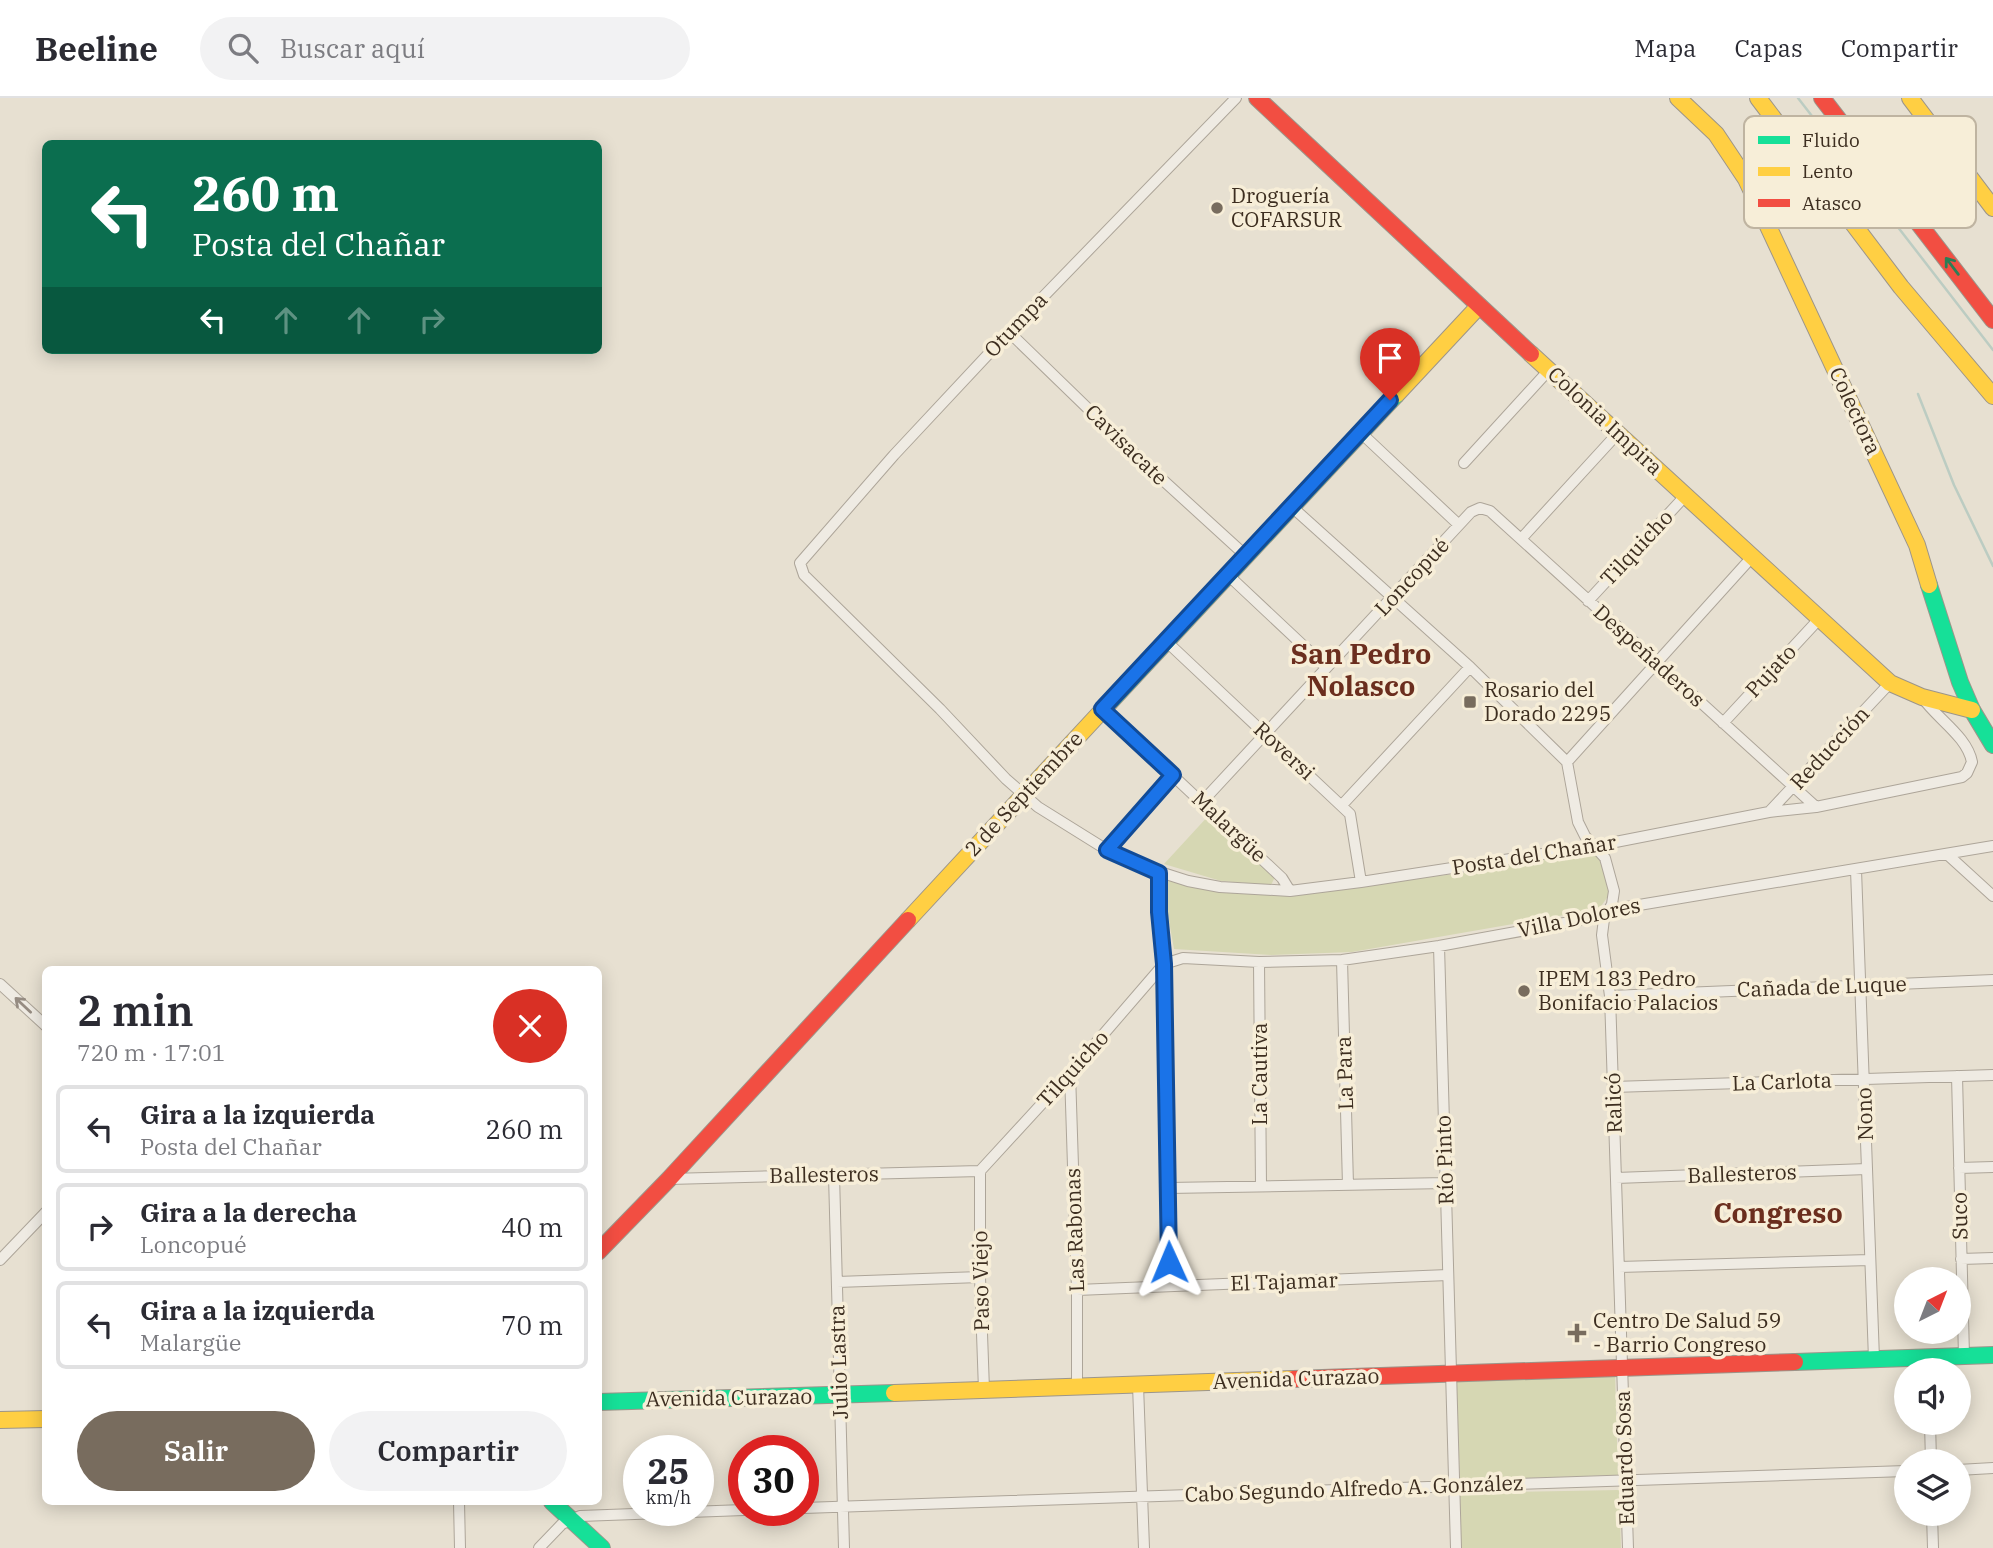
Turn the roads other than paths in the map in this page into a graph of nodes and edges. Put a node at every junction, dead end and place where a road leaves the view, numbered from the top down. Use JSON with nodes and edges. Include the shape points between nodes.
{"nodes":[{"id":1,"x":1236,"y":98,"type":"edge"},
{"id":2,"x":1257,"y":98,"type":"edge"},
{"id":3,"x":1678,"y":98,"type":"edge"},
{"id":4,"x":1758,"y":98,"type":"edge"},
{"id":5,"x":1772,"y":98,"type":"edge"},
{"id":6,"x":1822,"y":98,"type":"edge"},
{"id":7,"x":1836,"y":98,"type":"edge"},
{"id":8,"x":1910,"y":98,"type":"edge"},
{"id":9,"x":1772,"y":116,"type":"edge"},
{"id":10,"x":1786,"y":116,"type":"edge"},
{"id":11,"x":1836,"y":116,"type":"edge"},
{"id":12,"x":1850,"y":116,"type":"edge"},
{"id":13,"x":1924,"y":116,"type":"edge"},
{"id":14,"x":1744,"y":176,"type":"edge"},
{"id":15,"x":1976,"y":185,"type":"edge"},
{"id":16,"x":1993,"y":208,"type":"edge"},
{"id":17,"x":1769,"y":228,"type":"edge"},
{"id":18,"x":1857,"y":228,"type":"edge"},
{"id":19,"x":1871,"y":228,"type":"edge"},
{"id":20,"x":1923,"y":228,"type":"edge"},
{"id":21,"x":1479,"y":306,"type":"junction"},
{"id":22,"x":1993,"y":320,"type":"edge"},
{"id":23,"x":1009,"y":332,"type":"junction"},
{"id":24,"x":1549,"y":370,"type":"junction"},
{"id":25,"x":1993,"y":387,"type":"edge"},
{"id":26,"x":1993,"y":396,"type":"edge"},
{"id":27,"x":1360,"y":432,"type":"junction"},
{"id":28,"x":1618,"y":433,"type":"junction"},
{"id":29,"x":1464,"y":463,"type":"dead end"},
{"id":30,"x":1686,"y":495,"type":"junction"},
{"id":31,"x":1291,"y":506,"type":"junction"},
{"id":32,"x":1480,"y":508,"type":"joint"},
{"id":33,"x":1459,"y":526,"type":"junction"},
{"id":34,"x":1521,"y":539,"type":"junction"},
{"id":35,"x":1245,"y":555,"type":"junction"},
{"id":36,"x":1752,"y":557,"type":"junction"},
{"id":37,"x":803,"y":558,"type":"joint"},
{"id":38,"x":1227,"y":574,"type":"junction"},
{"id":39,"x":1393,"y":597,"type":"junction"},
{"id":40,"x":1588,"y":601,"type":"junction"},
{"id":41,"x":1819,"y":618,"type":"junction"},
{"id":42,"x":1166,"y":641,"type":"junction"},
{"id":43,"x":1655,"y":663,"type":"junction"},
{"id":44,"x":1326,"y":667,"type":"junction"},
{"id":45,"x":1470,"y":667,"type":"junction"},
{"id":46,"x":1890,"y":683,"type":"junction"},
{"id":47,"x":1923,"y":697,"type":"junction"},
{"id":48,"x":1102,"y":709,"type":"junction"},
{"id":49,"x":1972,"y":710,"type":"junction"},
{"id":50,"x":1723,"y":723,"type":"junction"},
{"id":51,"x":1265,"y":734,"type":"junction"},
{"id":52,"x":1993,"y":745,"type":"edge"},
{"id":53,"x":1567,"y":762,"type":"junction"},
{"id":54,"x":1173,"y":775,"type":"junction"},
{"id":55,"x":1793,"y":787,"type":"junction"},
{"id":56,"x":1022,"y":795,"type":"junction"},
{"id":57,"x":1202,"y":802,"type":"junction"},
{"id":58,"x":1342,"y":805,"type":"junction"},
{"id":59,"x":1816,"y":807,"type":"junction"},
{"id":60,"x":1769,"y":812,"type":"junction"},
{"id":61,"x":1595,"y":846,"type":"junction"},
{"id":62,"x":1993,"y":846,"type":"edge"},
{"id":63,"x":1107,"y":850,"type":"junction"},
{"id":64,"x":1948,"y":855,"type":"junction"},
{"id":65,"x":1856,"y":870,"type":"junction"},
{"id":66,"x":1159,"y":873,"type":"junction"},
{"id":67,"x":1361,"y":882,"type":"junction"},
{"id":68,"x":1290,"y":891,"type":"junction"},
{"id":69,"x":1993,"y":896,"type":"edge"},
{"id":70,"x":1607,"y":913,"type":"junction"},
{"id":71,"x":1439,"y":946,"type":"junction"},
{"id":72,"x":1342,"y":960,"type":"junction"},
{"id":73,"x":1259,"y":962,"type":"junction"},
{"id":74,"x":1164,"y":964,"type":"junction"},
{"id":75,"x":1993,"y":980,"type":"edge"},
{"id":76,"x":0,"y":984,"type":"edge"},
{"id":77,"x":1861,"y":986,"type":"junction"},
{"id":78,"x":1610,"y":996,"type":"junction"},
{"id":79,"x":42,"y":1022,"type":"edge"},
{"id":80,"x":1070,"y":1073,"type":"junction"},
{"id":81,"x":1993,"y":1075,"type":"edge"},
{"id":82,"x":1957,"y":1076,"type":"junction"},
{"id":83,"x":1864,"y":1079,"type":"junction"},
{"id":84,"x":1613,"y":1087,"type":"junction"},
{"id":85,"x":1993,"y":1167,"type":"edge"},
{"id":86,"x":1959,"y":1168,"type":"junction"},
{"id":87,"x":1867,"y":1169,"type":"junction"},
{"id":88,"x":979,"y":1171,"type":"junction"},
{"id":89,"x":834,"y":1175,"type":"junction"},
{"id":90,"x":1616,"y":1178,"type":"junction"},
{"id":91,"x":669,"y":1179,"type":"junction"},
{"id":92,"x":1446,"y":1183,"type":"junction"},
{"id":93,"x":1348,"y":1185,"type":"junction"},
{"id":94,"x":1261,"y":1186,"type":"junction"},
{"id":95,"x":1168,"y":1188,"type":"junction"},
{"id":96,"x":42,"y":1216,"type":"edge"},
{"id":97,"x":602,"y":1248,"type":"edge"},
{"id":98,"x":1993,"y":1258,"type":"edge"},
{"id":99,"x":1961,"y":1259,"type":"junction"},
{"id":100,"x":0,"y":1260,"type":"edge"},
{"id":101,"x":1870,"y":1260,"type":"junction"},
{"id":102,"x":1619,"y":1267,"type":"junction"},
{"id":103,"x":1448,"y":1275,"type":"junction"},
{"id":104,"x":980,"y":1277,"type":"junction"},
{"id":105,"x":837,"y":1282,"type":"junction"},
{"id":106,"x":1170,"y":1286,"type":"junction"},
{"id":107,"x":1077,"y":1290,"type":"junction"},
{"id":108,"x":1993,"y":1355,"type":"edge"},
{"id":109,"x":1964,"y":1356,"type":"junction"},
{"id":110,"x":1955,"y":1358,"type":"edge"},
{"id":111,"x":1874,"y":1359,"type":"junction"},
{"id":112,"x":1894,"y":1361,"type":"edge"},
{"id":113,"x":1623,"y":1368,"type":"junction"},
{"id":114,"x":1451,"y":1374,"type":"junction"},
{"id":115,"x":1138,"y":1385,"type":"junction"},
{"id":116,"x":1077,"y":1387,"type":"junction"},
{"id":117,"x":984,"y":1390,"type":"junction"},
{"id":118,"x":841,"y":1395,"type":"junction"},
{"id":119,"x":602,"y":1402,"type":"edge"},
{"id":120,"x":42,"y":1419,"type":"edge"},
{"id":121,"x":0,"y":1420,"type":"edge"},
{"id":122,"x":1993,"y":1468,"type":"edge"},
{"id":123,"x":1971,"y":1469,"type":"edge"},
{"id":124,"x":1894,"y":1471,"type":"edge"},
{"id":125,"x":1625,"y":1480,"type":"junction"},
{"id":126,"x":1454,"y":1486,"type":"junction"},
{"id":127,"x":1142,"y":1497,"type":"junction"},
{"id":128,"x":458,"y":1505,"type":"edge"},
{"id":129,"x":555,"y":1505,"type":"edge"},
{"id":130,"x":843,"y":1507,"type":"junction"},
{"id":131,"x":819,"y":1508,"type":"edge"},
{"id":132,"x":728,"y":1510,"type":"edge"},
{"id":133,"x":570,"y":1518,"type":"junction"},
{"id":134,"x":1932,"y":1526,"type":"edge"},
{"id":135,"x":460,"y":1548,"type":"edge"},
{"id":136,"x":539,"y":1548,"type":"edge"},
{"id":137,"x":602,"y":1548,"type":"edge"},
{"id":138,"x":844,"y":1548,"type":"edge"},
{"id":139,"x":1144,"y":1548,"type":"edge"},
{"id":140,"x":1456,"y":1548,"type":"edge"},
{"id":141,"x":1628,"y":1548,"type":"edge"},
{"id":142,"x":1933,"y":1548,"type":"edge"}],
"edges":[{"from":1,"to":23,"type":"street","name":"Otumpa"},
{"from":2,"to":21,"type":"main road","name":"Colonia Impira"},
{"from":3,"to":14,"type":"main road","name":"Colectora","via":[[1716,134]]},
{"from":4,"to":9,"type":"main road"},
{"from":5,"to":10,"type":"main road"},
{"from":6,"to":11,"type":"main road"},
{"from":7,"to":12,"type":"main road"},
{"from":8,"to":13,"type":"main road"},
{"from":15,"to":16,"type":"main road"},
{"from":17,"to":49,"type":"main road","name":"Colectora","via":[[1917,545]]},
{"from":18,"to":26,"type":"main road"},
{"from":19,"to":25,"type":"main road"},
{"from":22,"to":20,"type":"main road","one_way":true},
{"from":21,"to":24,"type":"main road","name":"Colonia Impira"},
{"from":21,"to":27,"type":"main road","name":"2 de Septiembre"},
{"from":23,"to":35,"type":"street","name":"Cavisacate"},
{"from":23,"to":37,"type":"street","name":"Otumpa"},
{"from":24,"to":28,"type":"main road","name":"Colonia Impira"},
{"from":24,"to":29,"type":"street"},
{"from":27,"to":31,"type":"main road","name":"2 de Septiembre"},
{"from":27,"to":33,"type":"street"},
{"from":28,"to":30,"type":"main road","name":"Colonia Impira"},
{"from":28,"to":34,"type":"street"},
{"from":30,"to":36,"type":"main road","name":"Colonia Impira"},
{"from":30,"to":40,"type":"street","name":"Tilquicho"},
{"from":31,"to":35,"type":"main road","name":"2 de Septiembre"},
{"from":31,"to":39,"type":"street"},
{"from":32,"to":33,"type":"street","name":"Loncopué"},
{"from":32,"to":34,"type":"street","name":"Despeñaderos","via":[[1490,511]]},
{"from":33,"to":39,"type":"street","name":"Loncopué"},
{"from":34,"to":40,"type":"street","name":"Despeñaderos"},
{"from":35,"to":38,"type":"main road","name":"2 de Septiembre"},
{"from":36,"to":41,"type":"main road","name":"Colonia Impira"},
{"from":36,"to":43,"type":"street"},
{"from":37,"to":56,"type":"street","name":"Posta del Chañar","via":[[804,575]]},
{"from":38,"to":42,"type":"main road","name":"2 de Septiembre"},
{"from":38,"to":44,"type":"street"},
{"from":39,"to":44,"type":"street","name":"Loncopué"},
{"from":39,"to":45,"type":"street"},
{"from":40,"to":43,"type":"street","name":"Despeñaderos"},
{"from":41,"to":46,"type":"main road","name":"Colonia Impira"},
{"from":41,"to":50,"type":"street","name":"Pujato"},
{"from":42,"to":48,"type":"main road","name":"2 de Septiembre"},
{"from":42,"to":51,"type":"street","name":"Roversi"},
{"from":43,"to":50,"type":"street","name":"Despeñaderos"},
{"from":43,"to":53,"type":"street"},
{"from":44,"to":51,"type":"street","name":"Loncopué"},
{"from":45,"to":53,"type":"street"},
{"from":45,"to":58,"type":"street"},
{"from":46,"to":47,"type":"main road","name":"Colonia Impira"},
{"from":46,"to":55,"type":"street","name":"Reducción"},
{"from":47,"to":49,"type":"main road","name":"Colonia Impira"},
{"from":47,"to":59,"type":"street","name":"Posta del Chañar","via":[[1967,746],[1972,762],[1967,773]]},
{"from":48,"to":54,"type":"street","name":"Malargüe"},
{"from":48,"to":56,"type":"main road","name":"2 de Septiembre"},
{"from":49,"to":52,"type":"main road","name":"Colectora"},
{"from":50,"to":55,"type":"street","name":"Despeñaderos"},
{"from":51,"to":57,"type":"street","name":"Loncopué"},
{"from":51,"to":58,"type":"street","name":"Roversi"},
{"from":53,"to":61,"type":"street","name":"Ralicó","via":[[1578,822]]},
{"from":54,"to":57,"type":"street","name":"Malargüe"},
{"from":54,"to":63,"type":"street"},
{"from":55,"to":59,"type":"street","name":"Despeñaderos"},
{"from":55,"to":60,"type":"street","name":"Reducción"},
{"from":56,"to":63,"type":"street","name":"Posta del Chañar"},
{"from":56,"to":91,"type":"main road","name":"2 de Septiembre"},
{"from":57,"to":68,"type":"street","name":"Malargüe"},
{"from":58,"to":67,"type":"street","name":"Roversi","via":[[1350,814]]},
{"from":59,"to":60,"type":"street","name":"Posta del Chañar"},
{"from":60,"to":61,"type":"street","name":"Posta del Chañar"},
{"from":61,"to":67,"type":"street","name":"Posta del Chañar"},
{"from":61,"to":70,"type":"street","name":"Ralicó","via":[[1605,858],[1614,891]]},
{"from":62,"to":64,"type":"street","name":"Villa Dolores"},
{"from":63,"to":66,"type":"street","name":"Posta del Chañar"},
{"from":64,"to":65,"type":"street","name":"Villa Dolores"},
{"from":64,"to":69,"type":"street"},
{"from":65,"to":70,"type":"street","name":"Villa Dolores"},
{"from":65,"to":77,"type":"street","name":"Nono"},
{"from":66,"to":68,"type":"street","name":"Posta del Chañar","via":[[1220,887]]},
{"from":66,"to":74,"type":"street"},
{"from":67,"to":68,"type":"street","name":"Posta del Chañar"},
{"from":70,"to":71,"type":"street","name":"Villa Dolores"},
{"from":70,"to":78,"type":"street","name":"Ralicó","via":[[1602,935]]},
{"from":71,"to":72,"type":"street","name":"Villa Dolores"},
{"from":71,"to":92,"type":"street","name":"Río Pinto"},
{"from":72,"to":73,"type":"street","name":"Villa Dolores"},
{"from":72,"to":93,"type":"street","name":"La Para"},
{"from":73,"to":74,"type":"street","name":"Villa Dolores","via":[[1183,958]]},
{"from":73,"to":94,"type":"street","name":"La Cautiva"},
{"from":74,"to":80,"type":"street","name":"Tilquicho"},
{"from":74,"to":95,"type":"street"},
{"from":75,"to":77,"type":"street","name":"Cañada de Luque"},
{"from":79,"to":76,"type":"street","one_way":true},
{"from":77,"to":78,"type":"street","name":"Cañada de Luque"},
{"from":77,"to":83,"type":"street","name":"Nono"},
{"from":78,"to":84,"type":"street","name":"Ralicó"},
{"from":80,"to":88,"type":"street","name":"Tilquicho"},
{"from":80,"to":107,"type":"street","name":"Las Rabonas"},
{"from":81,"to":82,"type":"street","name":"La Carlota"},
{"from":82,"to":83,"type":"street","name":"La Carlota"},
{"from":82,"to":86,"type":"street","name":"Suco"},
{"from":83,"to":84,"type":"street","name":"La Carlota"},
{"from":83,"to":87,"type":"street","name":"Nono"},
{"from":84,"to":90,"type":"street","name":"Ralicó"},
{"from":85,"to":86,"type":"street"},
{"from":86,"to":99,"type":"street","name":"Suco"},
{"from":87,"to":90,"type":"street","name":"Ballesteros"},
{"from":87,"to":101,"type":"street","name":"Nono"},
{"from":88,"to":89,"type":"street","name":"Ballesteros"},
{"from":88,"to":104,"type":"street","name":"Paso Viejo"},
{"from":89,"to":91,"type":"street","name":"Ballesteros"},
{"from":89,"to":105,"type":"street","name":"Julio Lastra"},
{"from":90,"to":102,"type":"street","name":"Ralicó"},
{"from":91,"to":97,"type":"main road","name":"2 de Septiembre"},
{"from":92,"to":93,"type":"street"},
{"from":92,"to":103,"type":"street","name":"Río Pinto"},
{"from":93,"to":94,"type":"street"},
{"from":94,"to":95,"type":"street"},
{"from":95,"to":106,"type":"street"},
{"from":96,"to":100,"type":"street"},
{"from":98,"to":99,"type":"street"},
{"from":99,"to":109,"type":"street","name":"Suco"},
{"from":101,"to":102,"type":"street"},
{"from":101,"to":111,"type":"street","name":"Nono"},
{"from":102,"to":113,"type":"street","name":"Ralicó"},
{"from":103,"to":106,"type":"street","name":"El Tajamar"},
{"from":103,"to":114,"type":"street","name":"Río Pinto"},
{"from":104,"to":105,"type":"street"},
{"from":104,"to":117,"type":"street","name":"Paso Viejo"},
{"from":105,"to":118,"type":"street","name":"Julio Lastra"},
{"from":106,"to":107,"type":"street","name":"El Tajamar"},
{"from":107,"to":116,"type":"street","name":"Las Rabonas"},
{"from":108,"to":109,"type":"main road","name":"Avenida Curazao"},
{"from":109,"to":110,"type":"main road","name":"Avenida Curazao"},
{"from":111,"to":112,"type":"main road","name":"Avenida Curazao"},
{"from":111,"to":113,"type":"main road","name":"Avenida Curazao"},
{"from":113,"to":114,"type":"main road","name":"Avenida Curazao"},
{"from":113,"to":125,"type":"street","name":"Eduardo Sosa"},
{"from":114,"to":115,"type":"main road","name":"Avenida Curazao"},
{"from":114,"to":126,"type":"street","name":"Río Pinto"},
{"from":115,"to":116,"type":"main road","name":"Avenida Curazao"},
{"from":115,"to":127,"type":"street"},
{"from":116,"to":117,"type":"main road","name":"Avenida Curazao"},
{"from":117,"to":118,"type":"main road","name":"Avenida Curazao"},
{"from":118,"to":119,"type":"main road","name":"Avenida Curazao"},
{"from":118,"to":130,"type":"street","name":"Julio Lastra"},
{"from":120,"to":121,"type":"main road"},
{"from":122,"to":123,"type":"street"},
{"from":124,"to":125,"type":"street","name":"Cabo Segundo Alfredo A. González"},
{"from":125,"to":126,"type":"street","name":"Cabo Segundo Alfredo A. González"},
{"from":125,"to":141,"type":"street","name":"Eduardo Sosa"},
{"from":126,"to":127,"type":"street","name":"Cabo Segundo Alfredo A. González"},
{"from":126,"to":140,"type":"street","name":"Río Pinto"},
{"from":127,"to":130,"type":"street","name":"Cabo Segundo Alfredo A. González"},
{"from":127,"to":139,"type":"street"},
{"from":128,"to":135,"type":"street"},
{"from":129,"to":133,"type":"main road"},
{"from":130,"to":131,"type":"street","name":"Cabo Segundo Alfredo A. González"},
{"from":130,"to":138,"type":"street","name":"Julio Lastra"},
{"from":132,"to":133,"type":"street"},
{"from":133,"to":136,"type":"street"},
{"from":133,"to":137,"type":"main road"},
{"from":134,"to":142,"type":"street"}]}
